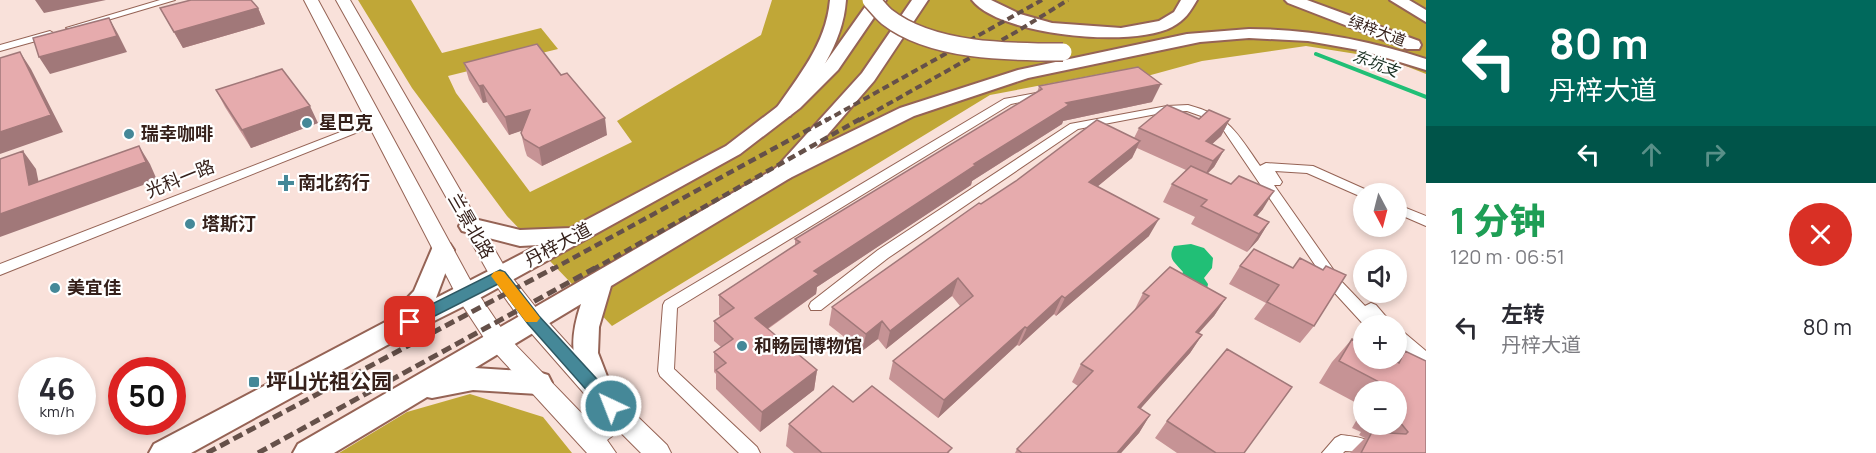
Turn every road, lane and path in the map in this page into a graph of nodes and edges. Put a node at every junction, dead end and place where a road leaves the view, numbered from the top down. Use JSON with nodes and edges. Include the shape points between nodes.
{"nodes":[{"id":1,"x":170,"y":0,"type":"edge"},
{"id":2,"x":312,"y":0,"type":"edge"},
{"id":3,"x":343,"y":0,"type":"edge"},
{"id":4,"x":838,"y":0,"type":"edge"},
{"id":5,"x":871,"y":0,"type":"edge"},
{"id":6,"x":878,"y":0,"type":"edge"},
{"id":7,"x":920,"y":0,"type":"edge"},
{"id":8,"x":980,"y":0,"type":"edge"},
{"id":9,"x":1189,"y":0,"type":"edge"},
{"id":10,"x":1293,"y":0,"type":"edge"},
{"id":11,"x":1323,"y":0,"type":"edge"},
{"id":12,"x":1398,"y":0,"type":"edge"},
{"id":13,"x":1426,"y":17,"type":"edge"},
{"id":14,"x":1202,"y":37,"type":"junction"},
{"id":15,"x":1426,"y":38,"type":"edge"},
{"id":16,"x":0,"y":48,"type":"edge"},
{"id":17,"x":1426,"y":50,"type":"edge"},
{"id":18,"x":1426,"y":65,"type":"edge"},
{"id":19,"x":1065,"y":90,"type":"edge"},
{"id":20,"x":783,"y":112,"type":"junction"},
{"id":21,"x":374,"y":122,"type":"junction"},
{"id":22,"x":783,"y":173,"type":"junction"},
{"id":23,"x":1353,"y":189,"type":"edge"},
{"id":24,"x":1407,"y":213,"type":"edge"},
{"id":25,"x":1426,"y":221,"type":"edge"},
{"id":26,"x":471,"y":226,"type":"junction"},
{"id":27,"x":578,"y":234,"type":"junction"},
{"id":28,"x":442,"y":250,"type":"junction"},
{"id":29,"x":0,"y":270,"type":"edge"},
{"id":30,"x":500,"y":276,"type":"junction"},
{"id":31,"x":600,"y":282,"type":"junction"},
{"id":32,"x":467,"y":294,"type":"junction"},
{"id":33,"x":816,"y":306,"type":"dead end"},
{"id":34,"x":1365,"y":315,"type":"edge"},
{"id":35,"x":1376,"y":315,"type":"edge"},
{"id":36,"x":533,"y":320,"type":"junction"},
{"id":37,"x":391,"y":331,"type":"junction"},
{"id":38,"x":498,"y":342,"type":"junction"},
{"id":39,"x":1407,"y":344,"type":"edge"},
{"id":40,"x":1407,"y":355,"type":"edge"},
{"id":41,"x":1426,"y":360,"type":"edge"},
{"id":42,"x":1426,"y":371,"type":"edge"},
{"id":43,"x":538,"y":383,"type":"junction"},
{"id":44,"x":416,"y":390,"type":"junction"},
{"id":45,"x":601,"y":397,"type":"junction"},
{"id":46,"x":620,"y":416,"type":"junction"},
{"id":47,"x":596,"y":446,"type":"edge"},
{"id":48,"x":164,"y":453,"type":"edge"},
{"id":49,"x":308,"y":453,"type":"edge"},
{"id":50,"x":658,"y":453,"type":"edge"},
{"id":51,"x":751,"y":453,"type":"edge"},
{"id":52,"x":1331,"y":453,"type":"edge"},
{"id":53,"x":1372,"y":453,"type":"edge"}],
"edges":[{"from":1,"to":16,"type":"street"},
{"from":2,"to":21,"type":"main road","name":"兰景北路"},
{"from":3,"to":26,"type":"main road","name":"兰景北路"},
{"from":4,"to":20,"type":"main road","via":[[839,16],[830,40]]},
{"from":5,"to":14,"type":"main road","bridge":true,"via":[[879,11],[916,32],[963,46],[1007,52],[1107,52]]},
{"from":6,"to":20,"type":"main road","name":"丹梓大道","via":[[832,66]]},
{"from":7,"to":22,"type":"main road","via":[[868,77]]},
{"from":8,"to":9,"type":"main road","via":[[1036,24],[1083,32],[1121,33],[1172,22],[1182,15]]},
{"from":10,"to":17,"type":"main road","name":"绿梓大道"},
{"from":11,"to":15,"type":"main road","name":"绿梓大道"},
{"from":12,"to":13,"type":"main road"},
{"from":14,"to":18,"type":"main road","via":[[1256,33],[1311,35],[1371,47]]},
{"from":14,"to":22,"type":"main road","via":[[1023,74],[907,112]]},
{"from":19,"to":51,"type":"street","via":[[1008,101],[670,305],[666,371]]},
{"from":20,"to":27,"type":"main road","name":"丹梓大道","via":[[734,150]]},
{"from":21,"to":28,"type":"main road","name":"兰景北路"},
{"from":21,"to":29,"type":"street","name":"光科一路"},
{"from":22,"to":31,"type":"main road"},
{"from":23,"to":35,"type":"street","via":[[1309,169],[1266,167],[1347,285]]},
{"from":24,"to":25,"type":"street"},
{"from":26,"to":27,"type":"main road","via":[[520,238]]},
{"from":26,"to":30,"type":"main road","name":"兰景北路"},
{"from":27,"to":30,"type":"main road","name":"丹梓大道"},
{"from":28,"to":32,"type":"main road","name":"兰景北路"},
{"from":28,"to":37,"type":"main road","via":[[425,297]]},
{"from":30,"to":32,"type":"main road","name":"丹梓大道"},
{"from":30,"to":36,"type":"main road","name":"兰景北路"},
{"from":31,"to":36,"type":"main road"},
{"from":31,"to":45,"type":"main road","via":[[586,327],[585,353]]},
{"from":32,"to":37,"type":"main road","name":"丹梓大道"},
{"from":32,"to":38,"type":"main road","name":"兰景北路"},
{"from":33,"to":34,"type":"street","via":[[883,254],[1074,126],[1188,108],[1226,126],[1337,286]]},
{"from":36,"to":38,"type":"main road"},
{"from":36,"to":45,"type":"main road","name":"兰景北路"},
{"from":37,"to":48,"type":"main road","name":"丹梓大道"},
{"from":38,"to":43,"type":"main road","name":"兰景北路"},
{"from":38,"to":44,"type":"main road"},
{"from":39,"to":41,"type":"street"},
{"from":40,"to":42,"type":"street"},
{"from":43,"to":44,"type":"main road","via":[[473,379]]},
{"from":43,"to":47,"type":"main road","name":"兰景北路"},
{"from":44,"to":49,"type":"main road"},
{"from":45,"to":46,"type":"main road","name":"兰景北路"},
{"from":46,"to":47,"type":"main road"},
{"from":46,"to":50,"type":"main road","name":"兰景北路"},
{"from":52,"to":53,"type":"street","via":[[1341,442],[1360,445]]}]}
